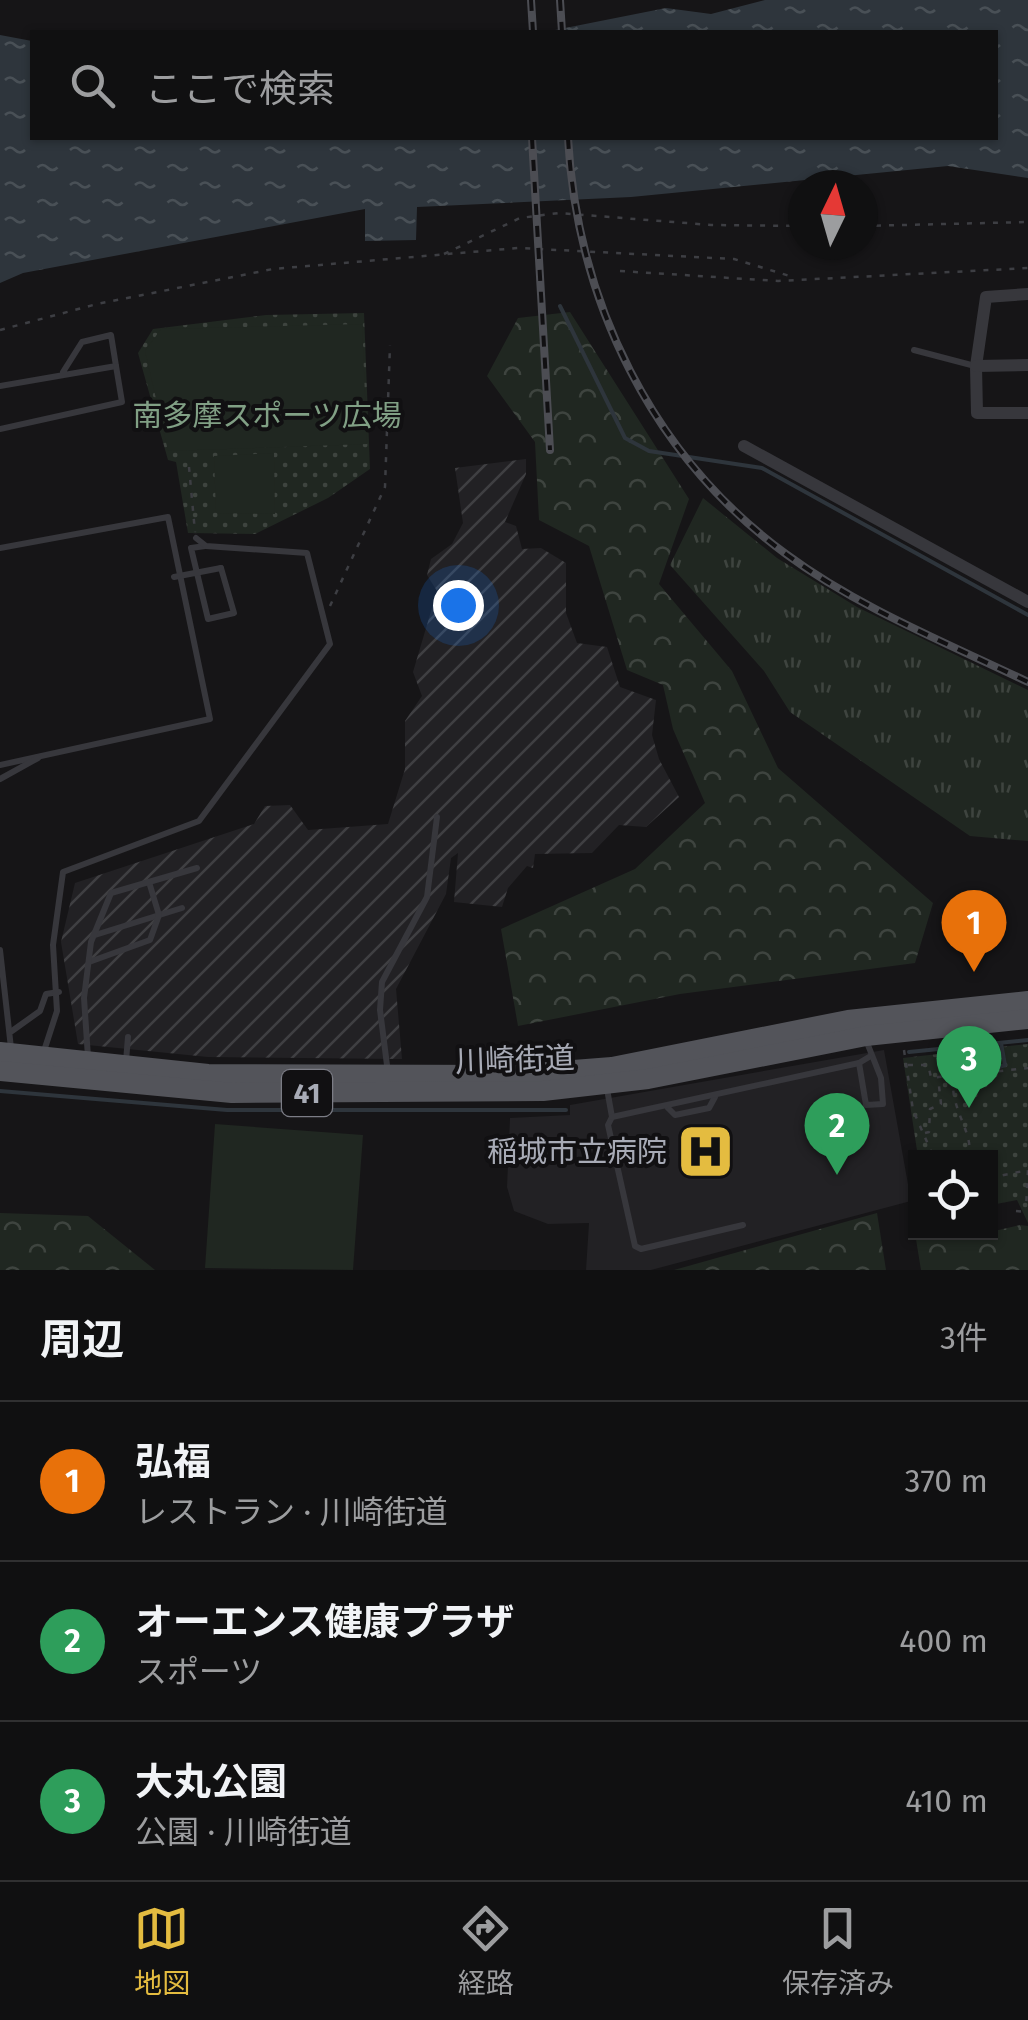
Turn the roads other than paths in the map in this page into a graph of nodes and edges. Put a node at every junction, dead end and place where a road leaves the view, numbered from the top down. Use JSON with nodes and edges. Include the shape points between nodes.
{"nodes":[{"id":1,"x":1028,"y":294,"type":"edge"},
{"id":2,"x":914,"y":350,"type":"dead end"},
{"id":3,"x":1028,"y":365,"type":"edge"},
{"id":4,"x":116,"y":366,"type":"junction"},
{"id":5,"x":976,"y":366,"type":"junction"},
{"id":6,"x":63,"y":372,"type":"junction"},
{"id":7,"x":0,"y":386,"type":"edge"},
{"id":8,"x":1028,"y":413,"type":"edge"},
{"id":9,"x":0,"y":428,"type":"edge"},
{"id":10,"x":744,"y":446,"type":"dead end"},
{"id":11,"x":196,"y":538,"type":"road end"},
{"id":12,"x":206,"y":546,"type":"junction"},
{"id":13,"x":0,"y":548,"type":"edge"},
{"id":14,"x":174,"y":577,"type":"dead end"},
{"id":15,"x":1028,"y":602,"type":"edge"},
{"id":16,"x":43,"y":754,"type":"junction"},
{"id":17,"x":0,"y":765,"type":"edge"},
{"id":18,"x":0,"y":779,"type":"edge"},
{"id":19,"x":436,"y":817,"type":"dead end"},
{"id":20,"x":197,"y":868,"type":"dead end"},
{"id":21,"x":149,"y":882,"type":"junction"},
{"id":22,"x":182,"y":908,"type":"dead end"},
{"id":23,"x":159,"y":915,"type":"junction"},
{"id":24,"x":94,"y":936,"type":"junction"},
{"id":25,"x":0,"y":950,"type":"edge"},
{"id":26,"x":89,"y":962,"type":"junction"},
{"id":27,"x":59,"y":992,"type":"junction"},
{"id":28,"x":1028,"y":1001,"type":"edge"},
{"id":29,"x":1028,"y":1019,"type":"edge"},
{"id":30,"x":128,"y":1037,"type":"dead end"},
{"id":31,"x":866,"y":1037,"type":"junction"},
{"id":32,"x":6,"y":1056,"type":"edge"},
{"id":33,"x":42,"y":1057,"type":"junction"},
{"id":34,"x":858,"y":1063,"type":"junction"},
{"id":35,"x":86,"y":1072,"type":"junction"},
{"id":36,"x":125,"y":1076,"type":"junction"},
{"id":37,"x":609,"y":1076,"type":"junction"},
{"id":38,"x":388,"y":1083,"type":"junction"},
{"id":39,"x":612,"y":1118,"type":"junction"},
{"id":40,"x":743,"y":1225,"type":"dead end"}],
"edges":[{"from":1,"to":5,"type":"street","via":[[986,296]]},
{"from":2,"to":5,"type":"lane"},
{"from":3,"to":5,"type":"street"},
{"from":4,"to":6,"type":"lane","via":[[82,375]]},
{"from":4,"to":6,"type":"lane","via":[[111,336],[82,342]]},
{"from":4,"to":9,"type":"lane","via":[[122,402]]},
{"from":5,"to":8,"type":"street","via":[[978,413]]},
{"from":6,"to":7,"type":"lane"},
{"from":10,"to":15,"type":"street"},
{"from":11,"to":12,"type":"lane"},
{"from":12,"to":14,"type":"lane","bridge":true,"via":[[191,548],[208,619],[234,613],[221,568]]},
{"from":12,"to":27,"type":"lane","via":[[307,553],[330,644],[199,821],[63,872],[53,946]]},
{"from":13,"to":16,"type":"lane","via":[[168,517],[210,719]]},
{"from":16,"to":17,"type":"lane"},
{"from":16,"to":18,"type":"lane"},
{"from":19,"to":38,"type":"lane","via":[[427,898],[382,982]]},
{"from":20,"to":21,"type":"lane"},
{"from":21,"to":23,"type":"lane"},
{"from":21,"to":24,"type":"lane","via":[[111,893]]},
{"from":22,"to":23,"type":"lane"},
{"from":23,"to":24,"type":"lane"},
{"from":23,"to":26,"type":"lane","via":[[150,940]]},
{"from":24,"to":26,"type":"lane"},
{"from":25,"to":32,"type":"lane"},
{"from":26,"to":35,"type":"lane"},
{"from":27,"to":32,"type":"lane","via":[[46,994]]},
{"from":27,"to":33,"type":"lane"},
{"from":28,"to":31,"type":"main road","name":"川崎街道","number":"41"},
{"from":29,"to":31,"type":"main road","name":"川崎街道","number":"41"},
{"from":30,"to":36,"type":"lane"},
{"from":31,"to":34,"type":"lane"},
{"from":31,"to":34,"type":"lane","via":[[883,1104],[866,1105]]},
{"from":31,"to":37,"type":"main road","name":"川崎街道","number":"41"},
{"from":32,"to":33,"type":"main road","name":"川崎街道","number":"41"},
{"from":32,"to":35,"type":"main road","name":"川崎街道","number":"41"},
{"from":33,"to":35,"type":"main road","name":"川崎街道","number":"41"},
{"from":34,"to":39,"type":"lane"},
{"from":35,"to":36,"type":"main road","name":"川崎街道","number":"41"},
{"from":36,"to":38,"type":"main road","name":"川崎街道","number":"41","via":[[232,1093]]},
{"from":37,"to":38,"type":"main road","name":"川崎街道","number":"41","via":[[516,1092]]},
{"from":37,"to":39,"type":"lane"},
{"from":39,"to":40,"type":"lane","via":[[608,1125],[632,1244]]}]}
